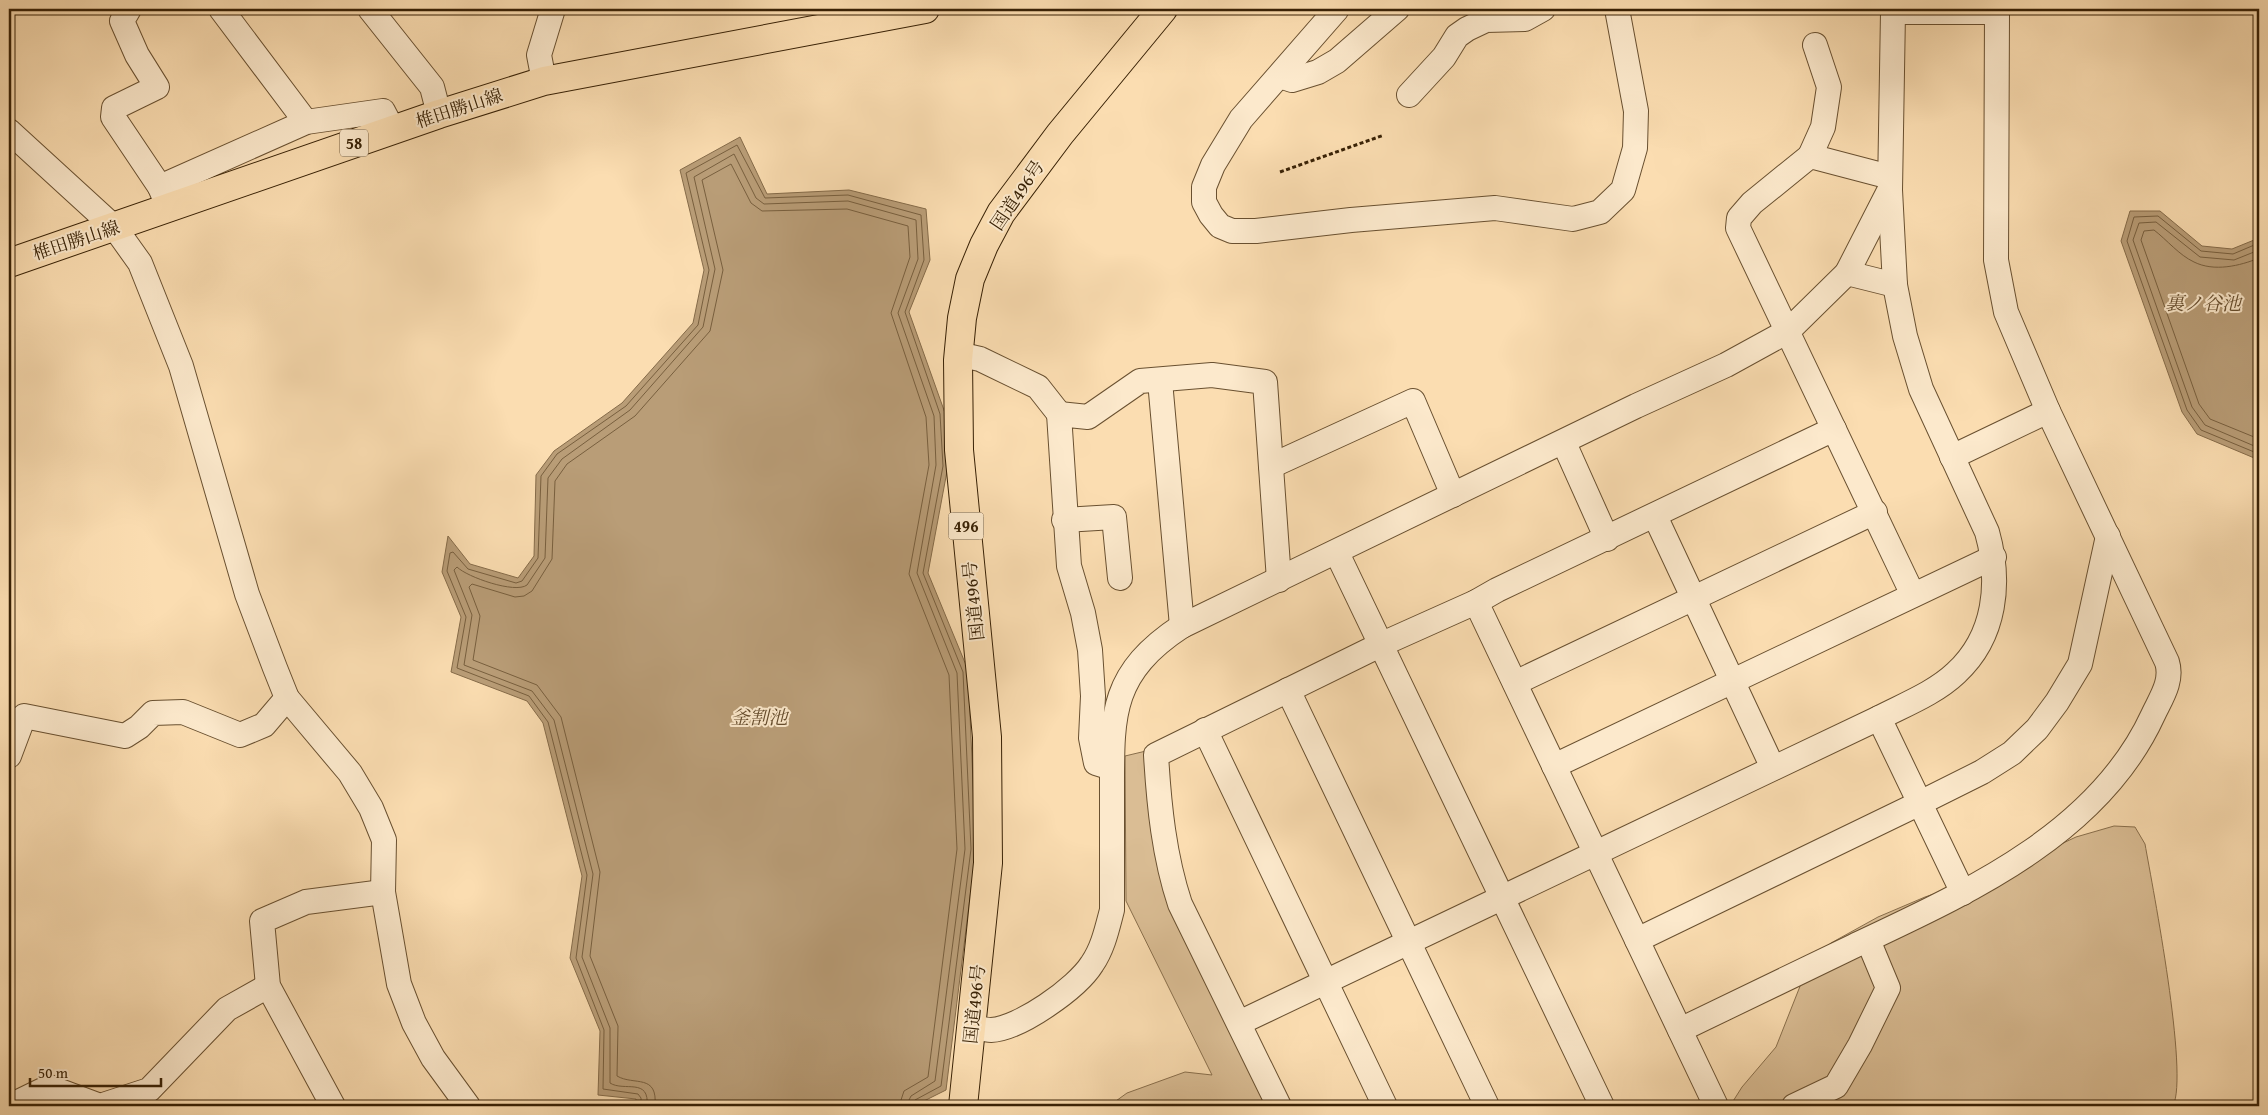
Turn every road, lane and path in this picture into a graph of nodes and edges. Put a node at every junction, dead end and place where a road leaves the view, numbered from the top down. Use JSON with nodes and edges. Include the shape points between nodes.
{"nodes":[{"id":1,"x":129,"y":9,"type":"edge"},
{"id":2,"x":221,"y":9,"type":"edge"},
{"id":3,"x":370,"y":9,"type":"edge"},
{"id":4,"x":553,"y":9,"type":"edge"},
{"id":5,"x":925,"y":9,"type":"edge"},
{"id":6,"x":1163,"y":9,"type":"edge"},
{"id":7,"x":1337,"y":9,"type":"edge"},
{"id":8,"x":1397,"y":9,"type":"edge"},
{"id":9,"x":1543,"y":9,"type":"edge"},
{"id":10,"x":1617,"y":9,"type":"edge"},
{"id":11,"x":1815,"y":44,"type":"dead end"},
{"id":12,"x":1280,"y":76,"type":"junction"},
{"id":13,"x":544,"y":81,"type":"junction"},
{"id":14,"x":1409,"y":95,"type":"dead end"},
{"id":15,"x":439,"y":114,"type":"junction"},
{"id":16,"x":306,"y":122,"type":"junction"},
{"id":17,"x":393,"y":130,"type":"junction"},
{"id":18,"x":9,"y":131,"type":"edge"},
{"id":19,"x":1384,"y":135,"type":"dead end"},
{"id":20,"x":1810,"y":156,"type":"junction"},
{"id":21,"x":1280,"y":172,"type":"dead end"},
{"id":22,"x":1890,"y":183,"type":"junction"},
{"id":23,"x":164,"y":198,"type":"junction"},
{"id":24,"x":115,"y":228,"type":"junction"},
{"id":25,"x":9,"y":263,"type":"edge"},
{"id":26,"x":1847,"y":273,"type":"junction"},
{"id":27,"x":1895,"y":285,"type":"junction"},
{"id":28,"x":1788,"y":331,"type":"junction"},
{"id":29,"x":958,"y":354,"type":"junction"},
{"id":30,"x":1160,"y":381,"type":"junction"},
{"id":31,"x":2048,"y":411,"type":"junction"},
{"id":32,"x":1060,"y":415,"type":"junction"},
{"id":33,"x":1834,"y":429,"type":"junction"},
{"id":34,"x":1564,"y":443,"type":"junction"},
{"id":35,"x":1952,"y":457,"type":"junction"},
{"id":36,"x":1271,"y":466,"type":"junction"},
{"id":37,"x":1453,"y":495,"type":"junction"},
{"id":38,"x":1875,"y":512,"type":"junction"},
{"id":39,"x":1655,"y":516,"type":"junction"},
{"id":40,"x":1064,"y":520,"type":"junction"},
{"id":41,"x":2108,"y":536,"type":"junction"},
{"id":42,"x":1606,"y":539,"type":"junction"},
{"id":43,"x":1337,"y":552,"type":"junction"},
{"id":44,"x":1994,"y":556,"type":"junction"},
{"id":45,"x":1120,"y":578,"type":"dead end"},
{"id":46,"x":1279,"y":580,"type":"junction"},
{"id":47,"x":1913,"y":595,"type":"junction"},
{"id":48,"x":1694,"y":598,"type":"junction"},
{"id":49,"x":1476,"y":602,"type":"junction"},
{"id":50,"x":1182,"y":626,"type":"junction"},
{"id":51,"x":1380,"y":645,"type":"junction"},
{"id":52,"x":1732,"y":681,"type":"junction"},
{"id":53,"x":1515,"y":683,"type":"junction"},
{"id":54,"x":1288,"y":690,"type":"junction"},
{"id":55,"x":287,"y":698,"type":"junction"},
{"id":56,"x":1879,"y":718,"type":"junction"},
{"id":57,"x":1205,"y":730,"type":"junction"},
{"id":58,"x":9,"y":756,"type":"edge"},
{"id":59,"x":1554,"y":766,"type":"junction"},
{"id":60,"x":1112,"y":768,"type":"junction"},
{"id":61,"x":1773,"y":768,"type":"junction"},
{"id":62,"x":1920,"y":803,"type":"junction"},
{"id":63,"x":1596,"y":853,"type":"junction"},
{"id":64,"x":383,"y":892,"type":"junction"},
{"id":65,"x":1963,"y":893,"type":"junction"},
{"id":66,"x":1502,"y":897,"type":"junction"},
{"id":67,"x":1637,"y":940,"type":"junction"},
{"id":68,"x":1868,"y":940,"type":"junction"},
{"id":69,"x":1408,"y":942,"type":"junction"},
{"id":70,"x":1325,"y":981,"type":"junction"},
{"id":71,"x":268,"y":986,"type":"junction"},
{"id":72,"x":1239,"y":1023,"type":"junction"},
{"id":73,"x":972,"y":1027,"type":"junction"},
{"id":74,"x":1680,"y":1030,"type":"junction"},
{"id":75,"x":10,"y":1106,"type":"edge"},
{"id":76,"x":333,"y":1106,"type":"edge"},
{"id":77,"x":468,"y":1106,"type":"edge"},
{"id":78,"x":963,"y":1106,"type":"edge"},
{"id":79,"x":1279,"y":1106,"type":"edge"},
{"id":80,"x":1385,"y":1106,"type":"edge"},
{"id":81,"x":1486,"y":1106,"type":"edge"},
{"id":82,"x":1602,"y":1106,"type":"edge"},
{"id":83,"x":1716,"y":1106,"type":"edge"},
{"id":84,"x":1794,"y":1106,"type":"edge"}],
"edges":[{"from":1,"to":23,"type":"street","via":[[122,21],[137,55],[157,87],[114,108],[113,117]]},
{"from":2,"to":16,"type":"street"},
{"from":3,"to":15,"type":"street","via":[[432,88]]},
{"from":4,"to":13,"type":"street","via":[[540,55]]},
{"from":5,"to":13,"type":"main road","name":"椎田勝山線","number":"58"},
{"from":6,"to":29,"type":"main road","name":"国道496号","number":"496","via":[[1060,134],[1002,213],[970,279]]},
{"from":7,"to":12,"type":"street"},
{"from":8,"to":12,"type":"street","via":[[1337,61],[1318,72],[1292,80]]},
{"from":9,"to":14,"type":"street","via":[[1525,19],[1486,20],[1457,36],[1444,57]]},
{"from":10,"to":12,"type":"street","via":[[1636,111],[1635,148],[1627,181],[1616,198],[1600,212],[1573,219],[1495,208],[1256,231],[1232,231],[1220,226],[1204,202],[1204,187],[1213,164],[1241,119]]},
{"from":11,"to":20,"type":"street","via":[[1828,87],[1823,128]]},
{"from":13,"to":15,"type":"main road","name":"椎田勝山線","number":"58"},
{"from":15,"to":17,"type":"main road","name":"椎田勝山線","number":"58"},
{"from":16,"to":17,"type":"street","via":[[383,111]]},
{"from":16,"to":23,"type":"street"},
{"from":17,"to":23,"type":"main road","name":"椎田勝山線","number":"58"},
{"from":18,"to":24,"type":"street"},
{"from":19,"to":21,"type":"path"},
{"from":20,"to":22,"type":"street"},
{"from":20,"to":28,"type":"street","via":[[1752,203],[1739,218],[1738,228]]},
{"from":22,"to":26,"type":"street"},
{"from":22,"to":27,"type":"street"},
{"from":22,"to":31,"type":"street","via":[[1893,12],[1997,12],[1996,260],[2006,312]]},
{"from":23,"to":24,"type":"main road","name":"椎田勝山線","number":"58"},
{"from":24,"to":25,"type":"main road","name":"椎田勝山線","number":"58"},
{"from":24,"to":55,"type":"street","via":[[140,264],[181,366],[247,594]]},
{"from":26,"to":27,"type":"street"},
{"from":26,"to":28,"type":"street"},
{"from":27,"to":35,"type":"street","via":[[1905,336],[1921,390]]},
{"from":28,"to":33,"type":"street"},
{"from":28,"to":34,"type":"street","via":[[1726,365]]},
{"from":29,"to":32,"type":"street","via":[[980,359],[1038,386]]},
{"from":29,"to":73,"type":"main road","name":"国道496号","number":"496","via":[[959,450],[987,737],[988,863]]},
{"from":30,"to":32,"type":"street","via":[[1140,381],[1088,417]]},
{"from":30,"to":36,"type":"street","via":[[1212,375],[1265,382]]},
{"from":30,"to":50,"type":"street"},
{"from":31,"to":35,"type":"street"},
{"from":31,"to":41,"type":"street"},
{"from":32,"to":40,"type":"street"},
{"from":33,"to":38,"type":"street"},
{"from":33,"to":39,"type":"street"},
{"from":34,"to":37,"type":"street"},
{"from":34,"to":42,"type":"street"},
{"from":35,"to":44,"type":"street","via":[[1987,532]]},
{"from":36,"to":37,"type":"street","via":[[1413,401]]},
{"from":36,"to":46,"type":"street"},
{"from":37,"to":43,"type":"street"},
{"from":38,"to":47,"type":"street"},
{"from":38,"to":48,"type":"street"},
{"from":39,"to":42,"type":"street"},
{"from":39,"to":48,"type":"street"},
{"from":40,"to":45,"type":"street","via":[[1114,517]]},
{"from":40,"to":60,"type":"street","via":[[1069,566],[1090,650],[1091,738],[1096,763]]},
{"from":41,"to":62,"type":"street","via":[[2080,664],[2057,702],[2037,730],[2012,753]]},
{"from":41,"to":65,"type":"street","via":[[2167,662],[2170,674],[2166,688],[2142,739],[2114,778],[2086,806],[2009,866]]},
{"from":42,"to":49,"type":"street"},
{"from":43,"to":46,"type":"street"},
{"from":43,"to":51,"type":"street"},
{"from":44,"to":47,"type":"street"},
{"from":44,"to":56,"type":"street","via":[[1992,612],[1970,656],[1955,674],[1931,691]]},
{"from":46,"to":50,"type":"street"},
{"from":47,"to":52,"type":"street"},
{"from":48,"to":52,"type":"street"},
{"from":48,"to":53,"type":"street"},
{"from":49,"to":51,"type":"street"},
{"from":49,"to":53,"type":"street"},
{"from":50,"to":60,"type":"street","via":[[1161,640],[1133,669],[1113,722]]},
{"from":51,"to":54,"type":"street"},
{"from":51,"to":66,"type":"street"},
{"from":52,"to":59,"type":"street"},
{"from":52,"to":61,"type":"street"},
{"from":53,"to":59,"type":"street"},
{"from":54,"to":57,"type":"street"},
{"from":54,"to":69,"type":"street"},
{"from":55,"to":58,"type":"street","via":[[264,725],[240,735],[183,712],[153,713],[124,736],[24,716]]},
{"from":55,"to":64,"type":"street","via":[[350,773],[371,808],[384,840]]},
{"from":56,"to":61,"type":"street"},
{"from":56,"to":62,"type":"street"},
{"from":57,"to":70,"type":"street"},
{"from":57,"to":72,"type":"street","via":[[1156,755],[1159,806],[1172,880],[1180,904]]},
{"from":59,"to":63,"type":"street"},
{"from":60,"to":73,"type":"street","via":[[1112,910],[1105,938],[1092,964],[1071,989],[1006,1027],[990,1030]]},
{"from":61,"to":63,"type":"street"},
{"from":62,"to":65,"type":"street"},
{"from":62,"to":67,"type":"street"},
{"from":63,"to":66,"type":"street"},
{"from":63,"to":67,"type":"street"},
{"from":64,"to":71,"type":"street","via":[[306,902],[262,922]]},
{"from":64,"to":77,"type":"street","via":[[399,984],[414,1023],[433,1058]]},
{"from":65,"to":68,"type":"street"},
{"from":66,"to":69,"type":"street"},
{"from":66,"to":82,"type":"street"},
{"from":67,"to":74,"type":"street"},
{"from":68,"to":74,"type":"street"},
{"from":68,"to":84,"type":"street","via":[[1888,988],[1836,1086]]},
{"from":69,"to":70,"type":"street"},
{"from":69,"to":81,"type":"street"},
{"from":70,"to":72,"type":"street"},
{"from":70,"to":80,"type":"street"},
{"from":71,"to":75,"type":"street","via":[[227,1009],[149,1090],[100,1106],[49,1087]]},
{"from":71,"to":76,"type":"street"},
{"from":72,"to":79,"type":"street"},
{"from":73,"to":78,"type":"main road","name":"国道496号","number":"496"},
{"from":74,"to":83,"type":"street"}]}
